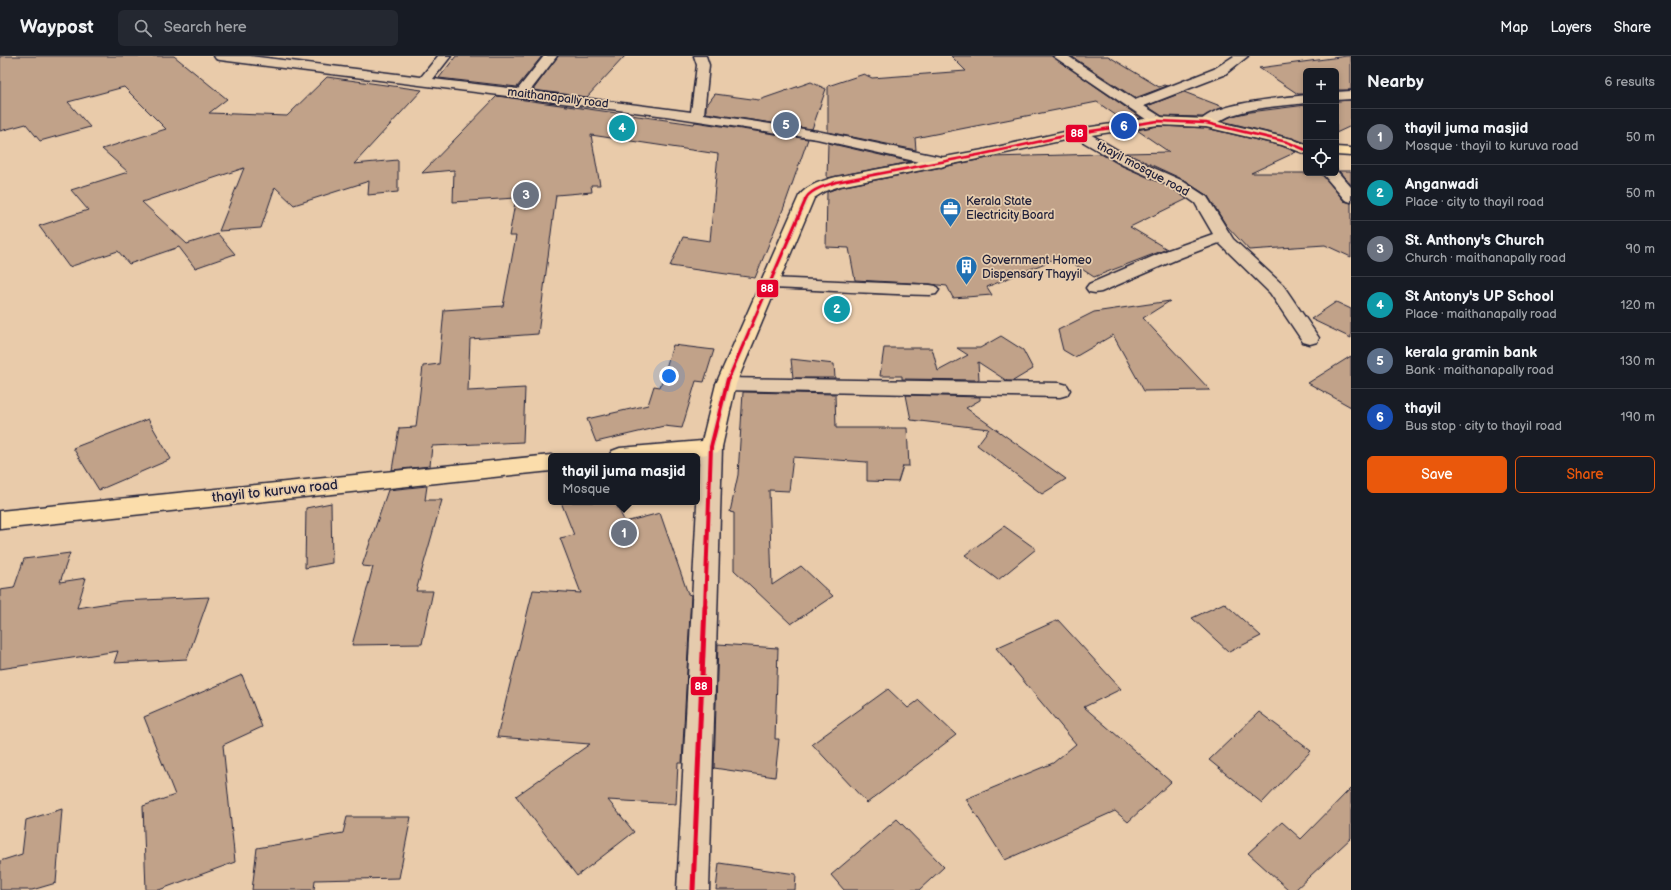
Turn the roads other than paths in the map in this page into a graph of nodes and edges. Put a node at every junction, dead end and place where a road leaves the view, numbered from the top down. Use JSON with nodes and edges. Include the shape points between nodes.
{"nodes":[{"id":1,"x":220,"y":56,"type":"edge"},
{"id":2,"x":445,"y":56,"type":"edge"},
{"id":3,"x":551,"y":56,"type":"edge"},
{"id":4,"x":700,"y":56,"type":"edge"},
{"id":5,"x":1058,"y":56,"type":"edge"},
{"id":6,"x":1242,"y":56,"type":"edge"},
{"id":7,"x":424,"y":82,"type":"junction"},
{"id":8,"x":521,"y":94,"type":"junction"},
{"id":9,"x":1351,"y":95,"type":"edge"},
{"id":10,"x":1339,"y":96,"type":"edge"},
{"id":11,"x":1303,"y":99,"type":"edge"},
{"id":12,"x":1134,"y":105,"type":"junction"},
{"id":13,"x":697,"y":117,"type":"junction"},
{"id":14,"x":1158,"y":121,"type":"junction"},
{"id":15,"x":1206,"y":123,"type":"junction"},
{"id":16,"x":1078,"y":133,"type":"junction"},
{"id":17,"x":1303,"y":149,"type":"edge"},
{"id":18,"x":1339,"y":151,"type":"edge"},
{"id":19,"x":1351,"y":152,"type":"edge"},
{"id":20,"x":940,"y":162,"type":"junction"},
{"id":21,"x":1333,"y":176,"type":"edge"},
{"id":22,"x":1351,"y":197,"type":"edge"},
{"id":23,"x":1223,"y":236,"type":"junction"},
{"id":24,"x":770,"y":283,"type":"junction"},
{"id":25,"x":1095,"y":288,"type":"dead end"},
{"id":26,"x":930,"y":290,"type":"dead end"},
{"id":27,"x":1310,"y":338,"type":"dead end"},
{"id":28,"x":726,"y":384,"type":"junction"},
{"id":29,"x":1060,"y":390,"type":"dead end"},
{"id":30,"x":711,"y":447,"type":"junction"},
{"id":31,"x":650,"y":453,"type":"edge"},
{"id":32,"x":548,"y":463,"type":"edge"},
{"id":33,"x":0,"y":520,"type":"edge"},
{"id":34,"x":693,"y":890,"type":"edge"}],
"edges":[{"from":1,"to":7,"type":"street","name":"maithanapally road"},
{"from":2,"to":7,"type":"street"},
{"from":3,"to":8,"type":"street"},
{"from":4,"to":13,"type":"street","via":[[703,65]]},
{"from":5,"to":12,"type":"street"},
{"from":6,"to":12,"type":"street","via":[[1219,72]]},
{"from":7,"to":8,"type":"street","name":"maithanapally road"},
{"from":8,"to":13,"type":"street","name":"maithanapally road"},
{"from":9,"to":10,"type":"street"},
{"from":11,"to":15,"type":"street","via":[[1237,109],[1212,117]]},
{"from":12,"to":14,"type":"street"},
{"from":13,"to":20,"type":"street","name":"maithanapally road","via":[[817,135]]},
{"from":14,"to":15,"type":"main road"},
{"from":14,"to":16,"type":"main road"},
{"from":15,"to":17,"type":"main road","via":[[1287,142]]},
{"from":16,"to":20,"type":"main road"},
{"from":16,"to":23,"type":"street","name":"thayil mosque road","via":[[1128,162],[1176,183],[1201,200]]},
{"from":18,"to":19,"type":"main road"},
{"from":20,"to":24,"type":"main road","via":[[836,182],[807,196]]},
{"from":21,"to":22,"type":"street"},
{"from":23,"to":25,"type":"street"},
{"from":23,"to":27,"type":"street","name":"thayil mosque road","via":[[1226,242],[1277,289]]},
{"from":24,"to":26,"type":"street"},
{"from":24,"to":28,"type":"main road"},
{"from":28,"to":29,"type":"street"},
{"from":28,"to":30,"type":"main road"},
{"from":30,"to":31,"type":"main road"},
{"from":30,"to":34,"type":"street"},
{"from":32,"to":33,"type":"main road","name":"thayil to kuruva road"}]}
